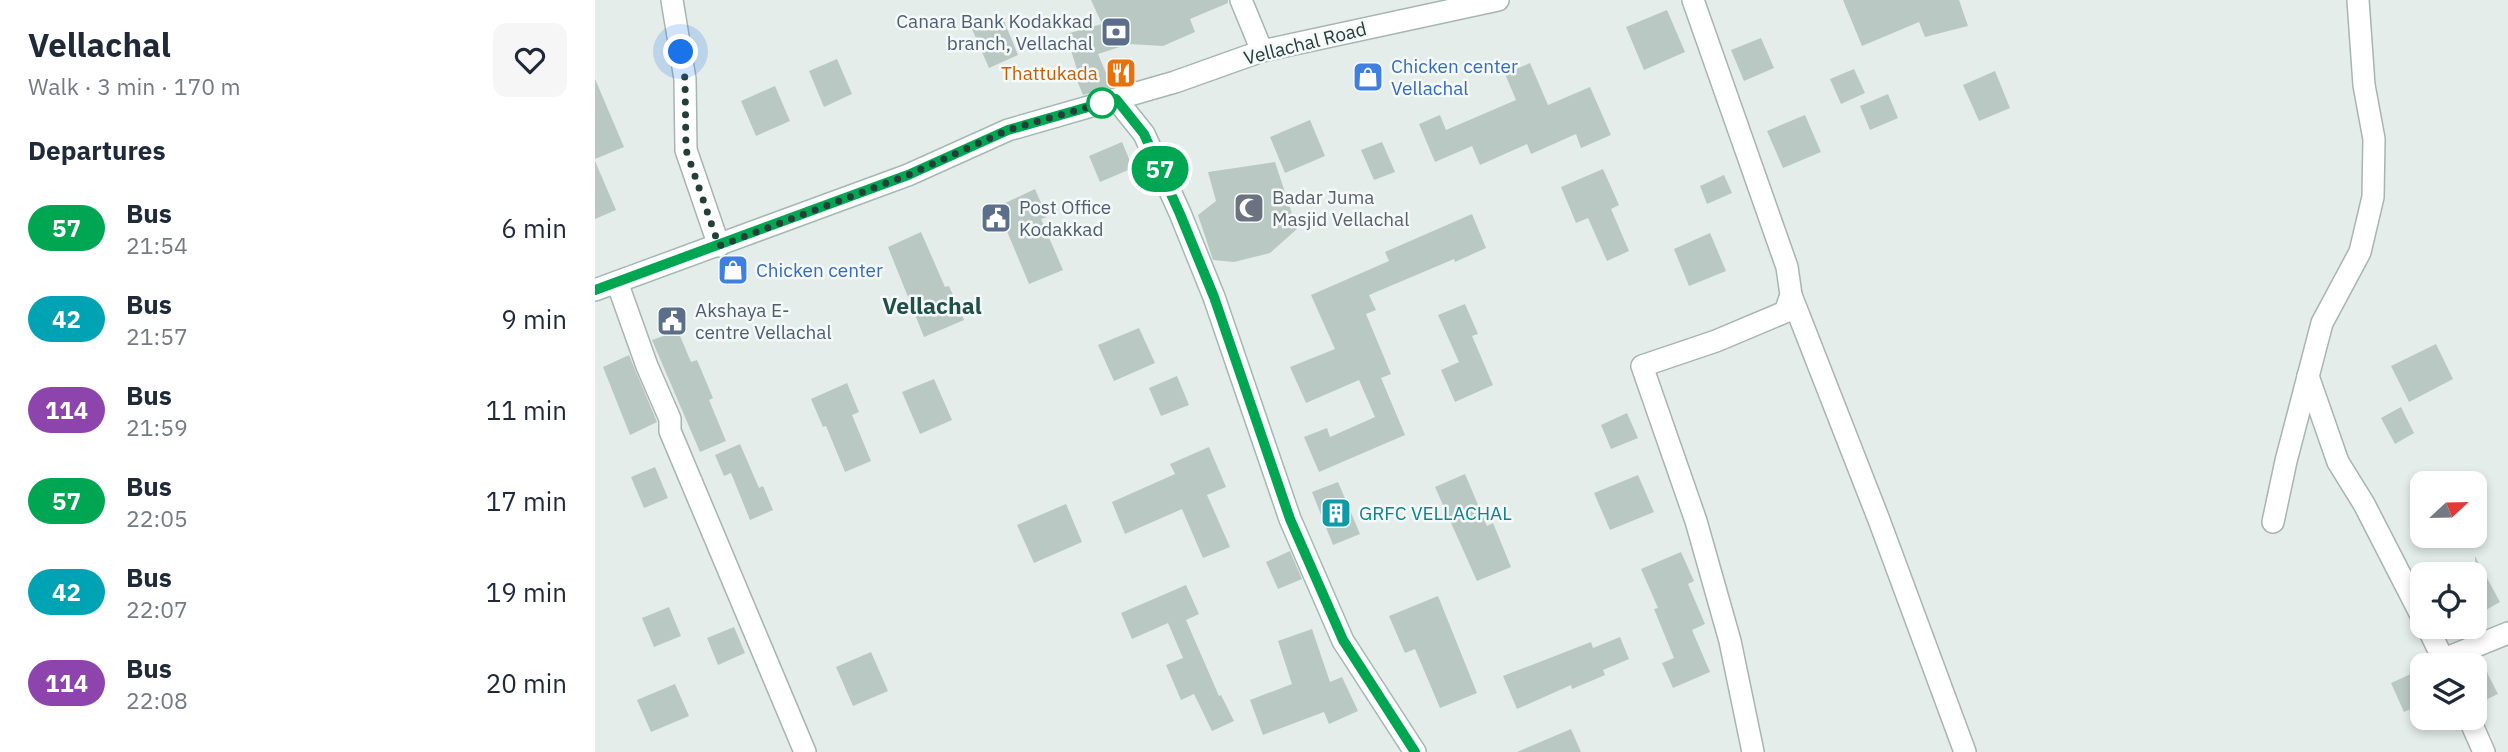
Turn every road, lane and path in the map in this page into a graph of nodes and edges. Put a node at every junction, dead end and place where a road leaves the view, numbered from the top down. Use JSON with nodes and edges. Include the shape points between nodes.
{"nodes":[{"id":1,"x":672,"y":0,"type":"edge"},
{"id":2,"x":1241,"y":0,"type":"edge"},
{"id":3,"x":1498,"y":0,"type":"edge"},
{"id":4,"x":1693,"y":0,"type":"edge"},
{"id":5,"x":2358,"y":0,"type":"edge"},
{"id":6,"x":1262,"y":51,"type":"junction"},
{"id":7,"x":1116,"y":99,"type":"junction"},
{"id":8,"x":719,"y":246,"type":"junction"},
{"id":9,"x":617,"y":282,"type":"junction"},
{"id":10,"x":595,"y":290,"type":"edge"},
{"id":11,"x":1791,"y":295,"type":"junction"},
{"id":12,"x":2308,"y":376,"type":"junction"},
{"id":13,"x":2273,"y":522,"type":"dead end"},
{"id":14,"x":2410,"y":594,"type":"edge"},
{"id":15,"x":2508,"y":633,"type":"edge"},
{"id":16,"x":2465,"y":653,"type":"edge"},
{"id":17,"x":2474,"y":730,"type":"edge"},
{"id":18,"x":805,"y":752,"type":"edge"},
{"id":19,"x":1415,"y":752,"type":"edge"},
{"id":20,"x":1753,"y":752,"type":"edge"},
{"id":21,"x":1965,"y":752,"type":"edge"},
{"id":22,"x":2484,"y":752,"type":"edge"}],
"edges":[{"from":1,"to":8,"type":"street","via":[[685,79],[686,150]]},
{"from":2,"to":6,"type":"street"},
{"from":3,"to":6,"type":"street","name":"Vellachal Road"},
{"from":4,"to":11,"type":"street","via":[[1787,267]]},
{"from":5,"to":12,"type":"street","via":[[2364,85],[2374,139],[2373,197],[2360,252],[2322,323]]},
{"from":6,"to":7,"type":"street","name":"Vellachal Road"},
{"from":7,"to":8,"type":"street","name":"Vellachal Road","via":[[1008,130],[908,175]]},
{"from":7,"to":19,"type":"street","via":[[1144,134],[1180,214],[1214,297],[1290,519],[1343,640]]},
{"from":8,"to":9,"type":"street","name":"Vellachal Road"},
{"from":9,"to":10,"type":"street","name":"Vellachal Road"},
{"from":9,"to":18,"type":"street","via":[[670,419],[670,431]]},
{"from":11,"to":20,"type":"street","via":[[1785,312],[1642,366],[1700,534],[1730,640]]},
{"from":11,"to":21,"type":"street"},
{"from":12,"to":13,"type":"street"},
{"from":12,"to":14,"type":"street","via":[[2338,462]]},
{"from":15,"to":16,"type":"street"},
{"from":17,"to":22,"type":"street"}]}
